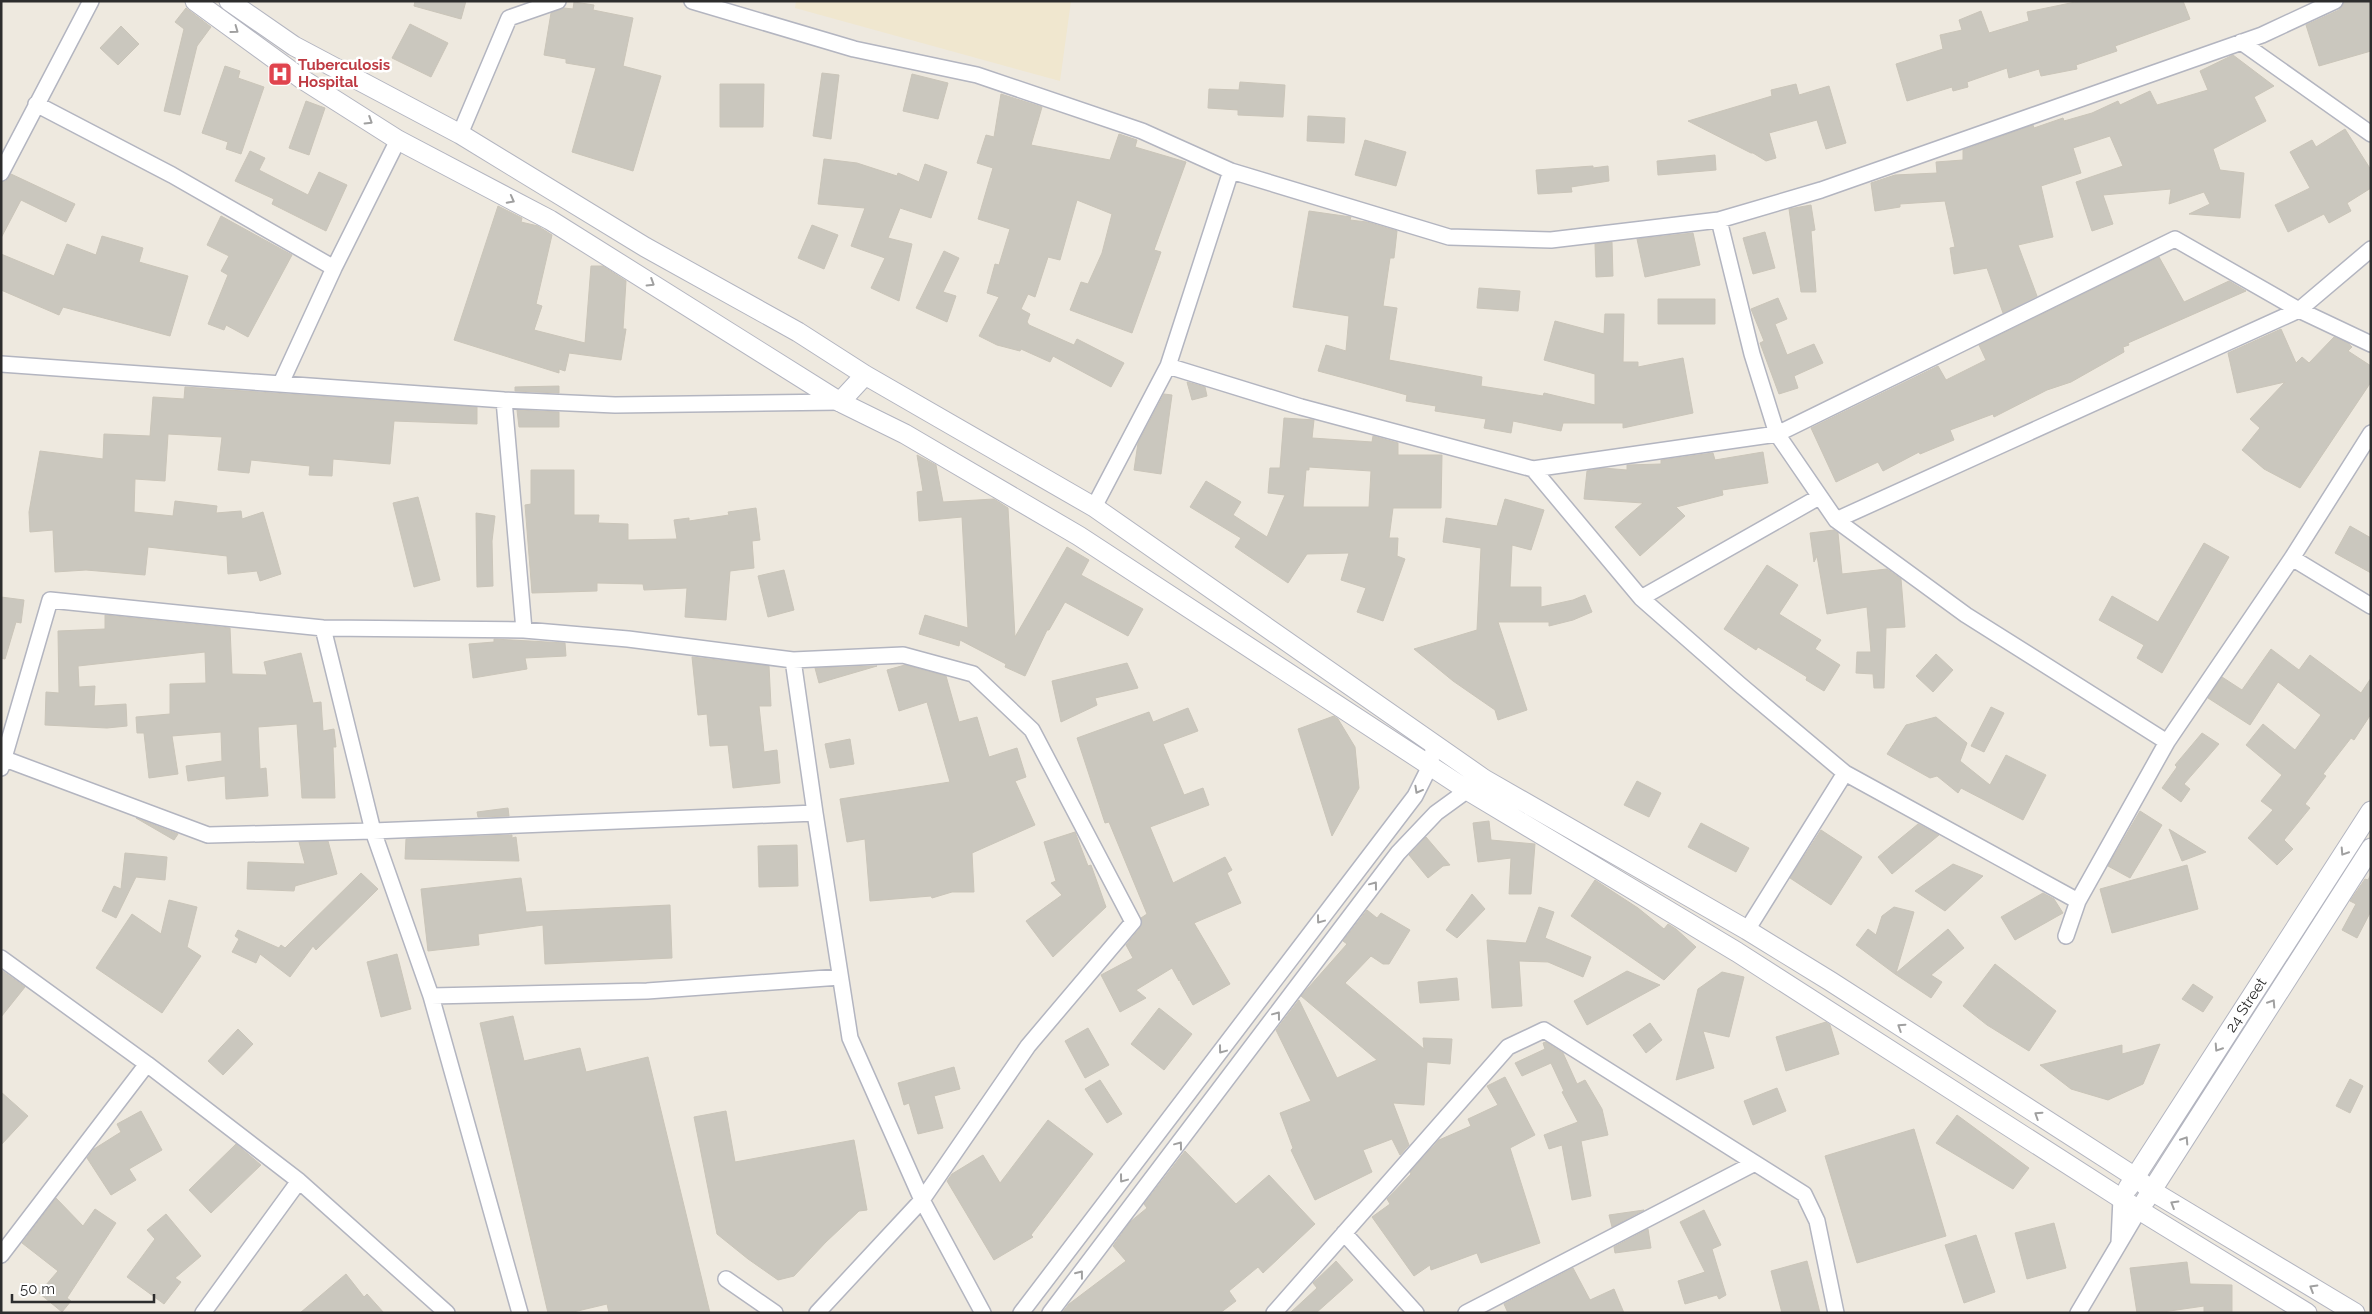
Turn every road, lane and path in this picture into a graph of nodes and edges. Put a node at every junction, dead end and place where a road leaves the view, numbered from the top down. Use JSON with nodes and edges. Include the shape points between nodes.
{"nodes":[{"id":1,"x":91,"y":1,"type":"edge"},
{"id":2,"x":195,"y":1,"type":"edge"},
{"id":3,"x":229,"y":1,"type":"edge"},
{"id":4,"x":558,"y":1,"type":"edge"},
{"id":5,"x":692,"y":1,"type":"edge"},
{"id":6,"x":2335,"y":1,"type":"edge"},
{"id":7,"x":2242,"y":42,"type":"junction"},
{"id":8,"x":36,"y":104,"type":"junction"},
{"id":9,"x":460,"y":134,"type":"junction"},
{"id":10,"x":2371,"y":134,"type":"edge"},
{"id":11,"x":398,"y":140,"type":"junction"},
{"id":12,"x":1231,"y":171,"type":"junction"},
{"id":13,"x":1,"y":173,"type":"edge"},
{"id":14,"x":1719,"y":220,"type":"junction"},
{"id":15,"x":2371,"y":250,"type":"edge"},
{"id":16,"x":334,"y":268,"type":"junction"},
{"id":17,"x":2299,"y":310,"type":"junction"},
{"id":18,"x":2371,"y":344,"type":"edge"},
{"id":19,"x":1,"y":364,"type":"edge"},
{"id":20,"x":1168,"y":366,"type":"junction"},
{"id":21,"x":865,"y":375,"type":"junction"},
{"id":22,"x":282,"y":383,"type":"junction"},
{"id":23,"x":504,"y":400,"type":"junction"},
{"id":24,"x":840,"y":402,"type":"junction"},
{"id":25,"x":2371,"y":433,"type":"edge"},
{"id":26,"x":1777,"y":434,"type":"junction"},
{"id":27,"x":1533,"y":469,"type":"junction"},
{"id":28,"x":1819,"y":497,"type":"junction"},
{"id":29,"x":1094,"y":507,"type":"junction"},
{"id":30,"x":1836,"y":520,"type":"junction"},
{"id":31,"x":2292,"y":558,"type":"junction"},
{"id":32,"x":1641,"y":598,"type":"junction"},
{"id":33,"x":2371,"y":606,"type":"edge"},
{"id":34,"x":323,"y":628,"type":"junction"},
{"id":35,"x":524,"y":630,"type":"junction"},
{"id":36,"x":794,"y":660,"type":"junction"},
{"id":37,"x":2167,"y":742,"type":"junction"},
{"id":38,"x":1434,"y":745,"type":"junction"},
{"id":39,"x":3,"y":764,"type":"edge"},
{"id":40,"x":1430,"y":766,"type":"junction"},
{"id":41,"x":1845,"y":773,"type":"junction"},
{"id":42,"x":1484,"y":779,"type":"junction"},
{"id":43,"x":1467,"y":790,"type":"junction"},
{"id":44,"x":2371,"y":811,"type":"edge"},
{"id":45,"x":814,"y":813,"type":"junction"},
{"id":46,"x":373,"y":831,"type":"junction"},
{"id":47,"x":2371,"y":848,"type":"edge"},
{"id":48,"x":2078,"y":901,"type":"junction"},
{"id":49,"x":1747,"y":930,"type":"junction"},
{"id":50,"x":2066,"y":936,"type":"dead end"},
{"id":51,"x":1,"y":958,"type":"edge"},
{"id":52,"x":840,"y":977,"type":"junction"},
{"id":53,"x":431,"y":996,"type":"junction"},
{"id":54,"x":147,"y":1064,"type":"junction"},
{"id":55,"x":1755,"y":1163,"type":"junction"},
{"id":56,"x":2135,"y":1177,"type":"junction"},
{"id":57,"x":299,"y":1181,"type":"junction"},
{"id":58,"x":2152,"y":1191,"type":"junction"},
{"id":59,"x":2122,"y":1198,"type":"junction"},
{"id":60,"x":922,"y":1200,"type":"junction"},
{"id":61,"x":2139,"y":1210,"type":"junction"},
{"id":62,"x":1344,"y":1233,"type":"junction"},
{"id":63,"x":2119,"y":1243,"type":"junction"},
{"id":64,"x":1,"y":1255,"type":"edge"},
{"id":65,"x":726,"y":1279,"type":"dead end"},
{"id":66,"x":203,"y":1313,"type":"edge"},
{"id":67,"x":447,"y":1313,"type":"edge"},
{"id":68,"x":520,"y":1313,"type":"edge"},
{"id":69,"x":775,"y":1313,"type":"edge"},
{"id":70,"x":817,"y":1313,"type":"edge"},
{"id":71,"x":983,"y":1313,"type":"edge"},
{"id":72,"x":1021,"y":1313,"type":"edge"},
{"id":73,"x":1050,"y":1313,"type":"edge"},
{"id":74,"x":1274,"y":1313,"type":"edge"},
{"id":75,"x":1416,"y":1313,"type":"edge"},
{"id":76,"x":1466,"y":1313,"type":"edge"},
{"id":77,"x":1836,"y":1313,"type":"edge"},
{"id":78,"x":2078,"y":1313,"type":"edge"},
{"id":79,"x":2306,"y":1313,"type":"edge"},
{"id":80,"x":2355,"y":1313,"type":"edge"}],
"edges":[{"from":1,"to":8,"type":"street"},
{"from":2,"to":11,"type":"street","one_way":true,"via":[[302,79]]},
{"from":3,"to":9,"type":"street","via":[[294,46]]},
{"from":4,"to":9,"type":"street","via":[[509,18]]},
{"from":5,"to":12,"type":"street","via":[[854,49],[977,75],[1142,131]]},
{"from":6,"to":7,"type":"street"},
{"from":7,"to":10,"type":"street"},
{"from":7,"to":14,"type":"street","via":[[1821,190]]},
{"from":8,"to":13,"type":"street"},
{"from":8,"to":16,"type":"street","via":[[172,175]]},
{"from":9,"to":21,"type":"street","via":[[645,247],[798,332]]},
{"from":11,"to":16,"type":"street"},
{"from":11,"to":24,"type":"street","one_way":true,"via":[[550,220]]},
{"from":12,"to":14,"type":"street","via":[[1449,238],[1551,240]]},
{"from":12,"to":20,"type":"street"},
{"from":14,"to":26,"type":"street","via":[[1752,354]]},
{"from":15,"to":17,"type":"street"},
{"from":16,"to":22,"type":"street"},
{"from":17,"to":18,"type":"street"},
{"from":17,"to":26,"type":"street","via":[[2175,239]]},
{"from":17,"to":30,"type":"street"},
{"from":19,"to":22,"type":"street"},
{"from":20,"to":27,"type":"street","via":[[1301,407]]},
{"from":20,"to":29,"type":"street"},
{"from":21,"to":24,"type":"street"},
{"from":21,"to":29,"type":"street"},
{"from":22,"to":23,"type":"street"},
{"from":23,"to":24,"type":"street","via":[[615,405]]},
{"from":23,"to":35,"type":"street"},
{"from":24,"to":40,"type":"street","via":[[905,434],[1079,536]]},
{"from":25,"to":31,"type":"street"},
{"from":26,"to":27,"type":"street"},
{"from":26,"to":28,"type":"street"},
{"from":27,"to":32,"type":"street"},
{"from":28,"to":30,"type":"street"},
{"from":28,"to":32,"type":"street"},
{"from":29,"to":38,"type":"street"},
{"from":30,"to":37,"type":"street","via":[[1966,615]]},
{"from":31,"to":33,"type":"street"},
{"from":31,"to":37,"type":"street"},
{"from":32,"to":41,"type":"street"},
{"from":34,"to":35,"type":"street"},
{"from":34,"to":39,"type":"street","via":[[50,600]]},
{"from":34,"to":46,"type":"street"},
{"from":35,"to":36,"type":"street","via":[[628,639]]},
{"from":36,"to":45,"type":"street"},
{"from":36,"to":60,"type":"street","via":[[903,655],[974,674],[1032,730],[1133,922],[1028,1046]]},
{"from":37,"to":48,"type":"street"},
{"from":38,"to":40,"type":"street"},
{"from":38,"to":42,"type":"street"},
{"from":39,"to":46,"type":"street","via":[[208,834]]},
{"from":40,"to":43,"type":"street"},
{"from":40,"to":72,"type":"street","one_way":true,"via":[[1415,796]]},
{"from":41,"to":48,"type":"street"},
{"from":41,"to":49,"type":"street"},
{"from":42,"to":43,"type":"street"},
{"from":42,"to":49,"type":"street"},
{"from":43,"to":59,"type":"street","via":[[1738,952]]},
{"from":73,"to":43,"type":"street","one_way":true,"via":[[1398,853],[1436,813]]},
{"from":44,"to":56,"type":"street","name":"24 Street","one_way":true},
{"from":45,"to":46,"type":"street"},
{"from":45,"to":52,"type":"street"},
{"from":46,"to":53,"type":"street"},
{"from":58,"to":47,"type":"street","name":"24 Street","one_way":true},
{"from":48,"to":50,"type":"street"},
{"from":56,"to":49,"type":"street","one_way":true},
{"from":51,"to":54,"type":"street"},
{"from":52,"to":53,"type":"street","via":[[647,991]]},
{"from":52,"to":60,"type":"street","via":[[850,1038]]},
{"from":53,"to":68,"type":"street"},
{"from":54,"to":57,"type":"street"},
{"from":54,"to":64,"type":"street"},
{"from":55,"to":62,"type":"street","via":[[1544,1030],[1508,1047]]},
{"from":55,"to":76,"type":"street"},
{"from":55,"to":77,"type":"street","via":[[1804,1194],[1817,1221]]},
{"from":56,"to":58,"type":"street"},
{"from":56,"to":59,"type":"street","name":"24 Street"},
{"from":57,"to":66,"type":"street"},
{"from":57,"to":67,"type":"street"},
{"from":58,"to":61,"type":"street","name":"24 Street"},
{"from":80,"to":58,"type":"street","one_way":true},
{"from":59,"to":61,"type":"street"},
{"from":59,"to":63,"type":"street"},
{"from":60,"to":70,"type":"street"},
{"from":60,"to":71,"type":"street"},
{"from":61,"to":63,"type":"street"},
{"from":61,"to":79,"type":"street"},
{"from":62,"to":74,"type":"street"},
{"from":62,"to":75,"type":"street"},
{"from":63,"to":78,"type":"street"},
{"from":65,"to":69,"type":"street"}]}
